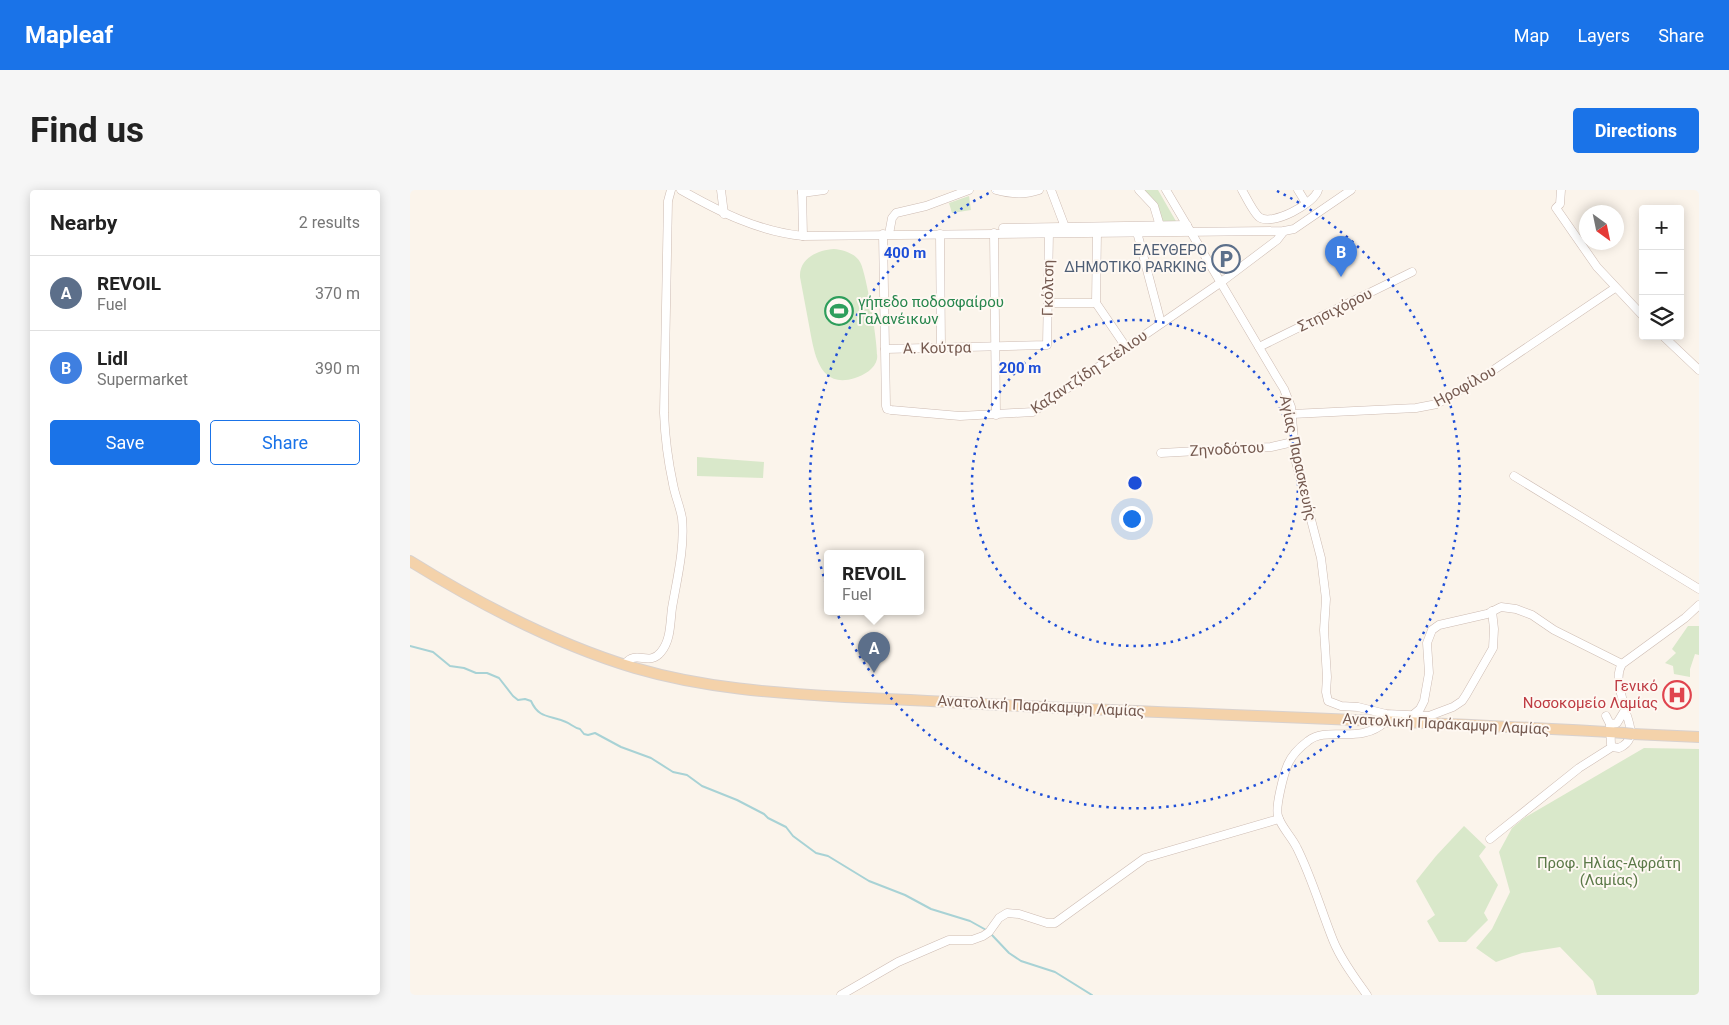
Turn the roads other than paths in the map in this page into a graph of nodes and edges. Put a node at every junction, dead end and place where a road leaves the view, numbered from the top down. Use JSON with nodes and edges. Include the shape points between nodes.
{"nodes":[{"id":1,"x":671,"y":190,"type":"edge"},
{"id":2,"x":681,"y":190,"type":"edge"},
{"id":3,"x":721,"y":190,"type":"edge"},
{"id":4,"x":824,"y":190,"type":"edge"},
{"id":5,"x":969,"y":190,"type":"edge"},
{"id":6,"x":996,"y":190,"type":"edge"},
{"id":7,"x":1039,"y":190,"type":"edge"},
{"id":8,"x":1050,"y":190,"type":"edge"},
{"id":9,"x":1139,"y":190,"type":"edge"},
{"id":10,"x":1166,"y":190,"type":"edge"},
{"id":11,"x":1242,"y":190,"type":"edge"},
{"id":12,"x":1298,"y":190,"type":"edge"},
{"id":13,"x":1318,"y":190,"type":"edge"},
{"id":14,"x":1350,"y":190,"type":"edge"},
{"id":15,"x":1561,"y":190,"type":"edge"},
{"id":16,"x":802,"y":192,"type":"edge"},
{"id":17,"x":1306,"y":203,"type":"junction"},
{"id":18,"x":724,"y":214,"type":"junction"},
{"id":19,"x":1160,"y":226,"type":"junction"},
{"id":20,"x":1065,"y":227,"type":"junction"},
{"id":21,"x":961,"y":228,"type":"dead end"},
{"id":22,"x":1189,"y":229,"type":"junction"},
{"id":23,"x":1284,"y":231,"type":"junction"},
{"id":24,"x":1049,"y":232,"type":"junction"},
{"id":25,"x":1097,"y":232,"type":"junction"},
{"id":26,"x":1137,"y":232,"type":"junction"},
{"id":27,"x":994,"y":233,"type":"junction"},
{"id":28,"x":886,"y":234,"type":"junction"},
{"id":29,"x":940,"y":234,"type":"junction"},
{"id":30,"x":803,"y":236,"type":"junction"},
{"id":31,"x":1412,"y":272,"type":"dead end"},
{"id":32,"x":1220,"y":283,"type":"junction"},
{"id":33,"x":1615,"y":288,"type":"junction"},
{"id":34,"x":1048,"y":303,"type":"junction"},
{"id":35,"x":1096,"y":303,"type":"junction"},
{"id":36,"x":1639,"y":312,"type":"edge"},
{"id":37,"x":1161,"y":323,"type":"junction"},
{"id":38,"x":1667,"y":340,"type":"edge"},
{"id":39,"x":1047,"y":344,"type":"joint"},
{"id":40,"x":996,"y":347,"type":"junction"},
{"id":41,"x":1126,"y":347,"type":"junction"},
{"id":42,"x":1259,"y":347,"type":"junction"},
{"id":43,"x":941,"y":348,"type":"junction"},
{"id":44,"x":885,"y":349,"type":"junction"},
{"id":45,"x":1699,"y":370,"type":"edge"},
{"id":46,"x":1292,"y":414,"type":"junction"},
{"id":47,"x":996,"y":415,"type":"junction"},
{"id":48,"x":1293,"y":442,"type":"junction"},
{"id":49,"x":1161,"y":453,"type":"dead end"},
{"id":50,"x":1514,"y":476,"type":"dead end"},
{"id":51,"x":410,"y":561,"type":"edge"},
{"id":52,"x":1699,"y":589,"type":"edge"},
{"id":53,"x":1699,"y":605,"type":"edge"},
{"id":54,"x":1492,"y":611,"type":"junction"},
{"id":55,"x":625,"y":664,"type":"junction"},
{"id":56,"x":1622,"y":664,"type":"junction"},
{"id":57,"x":1625,"y":710,"type":"junction"},
{"id":58,"x":1606,"y":716,"type":"dead end"},
{"id":59,"x":1412,"y":717,"type":"junction"},
{"id":60,"x":1386,"y":721,"type":"junction"},
{"id":61,"x":1610,"y":728,"type":"junction"},
{"id":62,"x":1699,"y":737,"type":"edge"},
{"id":63,"x":1612,"y":747,"type":"junction"},
{"id":64,"x":1279,"y":819,"type":"junction"},
{"id":65,"x":1490,"y":839,"type":"dead end"},
{"id":66,"x":841,"y":995,"type":"edge"},
{"id":67,"x":1367,"y":995,"type":"edge"}],
"edges":[{"from":1,"to":55,"type":"street","via":[[668,201],[664,413],[672,480],[682,519],[682,543],[667,643],[656,656],[650,659],[637,656]]},
{"from":2,"to":18,"type":"street"},
{"from":3,"to":18,"type":"street"},
{"from":4,"to":16,"type":"street"},
{"from":5,"to":28,"type":"street","via":[[896,213]]},
{"from":6,"to":7,"type":"street","via":[[1025,193]]},
{"from":8,"to":20,"type":"street"},
{"from":9,"to":19,"type":"street","via":[[1154,206]]},
{"from":10,"to":22,"type":"street","name":"Αγίας Παρασκευής"},
{"from":11,"to":17,"type":"street","via":[[1259,217],[1264,219],[1284,217]]},
{"from":12,"to":17,"type":"street"},
{"from":13,"to":17,"type":"street","via":[[1315,198]]},
{"from":14,"to":23,"type":"street","via":[[1294,228]]},
{"from":15,"to":33,"type":"street","via":[[1560,204],[1556,208],[1596,267]]},
{"from":16,"to":30,"type":"street"},
{"from":18,"to":30,"type":"street","via":[[752,226]]},
{"from":19,"to":20,"type":"street"},
{"from":19,"to":22,"type":"street"},
{"from":20,"to":21,"type":"street"},
{"from":22,"to":23,"type":"street"},
{"from":22,"to":26,"type":"street"},
{"from":22,"to":32,"type":"street","name":"Αγίας Παρασκευής"},
{"from":23,"to":32,"type":"street","name":"Καζαντζίδη Στέλιου","via":[[1278,240]]},
{"from":24,"to":25,"type":"street"},
{"from":24,"to":27,"type":"street"},
{"from":24,"to":34,"type":"street","name":"Γκόλτση"},
{"from":25,"to":26,"type":"street"},
{"from":25,"to":35,"type":"street"},
{"from":26,"to":37,"type":"street"},
{"from":27,"to":29,"type":"street"},
{"from":27,"to":40,"type":"street"},
{"from":28,"to":29,"type":"street"},
{"from":28,"to":30,"type":"street"},
{"from":28,"to":44,"type":"street"},
{"from":29,"to":43,"type":"street"},
{"from":31,"to":42,"type":"street","name":"Στησιχόρου"},
{"from":32,"to":37,"type":"street","name":"Καζαντζίδη Στέλιου"},
{"from":32,"to":42,"type":"street","name":"Αγίας Παρασκευής"},
{"from":33,"to":36,"type":"street"},
{"from":33,"to":46,"type":"street","name":"Ηροφίλου","via":[[1489,374],[1437,404],[1416,408]]},
{"from":34,"to":35,"type":"street"},
{"from":34,"to":39,"type":"street","name":"Γκόλτση"},
{"from":35,"to":41,"type":"street"},
{"from":37,"to":41,"type":"street","name":"Καζαντζίδη Στέλιου"},
{"from":38,"to":45,"type":"street"},
{"from":39,"to":40,"type":"street","name":"Α. Κούτρα"},
{"from":40,"to":43,"type":"street","name":"Α. Κούτρα"},
{"from":40,"to":47,"type":"street"},
{"from":41,"to":47,"type":"street","name":"Καζαντζίδη Στέλιου","via":[[1032,412]]},
{"from":42,"to":46,"type":"street","name":"Αγίας Παρασκευής","via":[[1284,389]]},
{"from":43,"to":44,"type":"street","name":"Α. Κούτρα"},
{"from":44,"to":47,"type":"street","name":"Καζαντζίδη Στέλιου","via":[[887,409],[950,416]]},
{"from":46,"to":48,"type":"street","name":"Αγίας Παρασκευής"},
{"from":48,"to":49,"type":"street","name":"Ζηνοδότου"},
{"from":48,"to":59,"type":"street","name":"Αγίας Παρασκευής","via":[[1323,571],[1327,699],[1341,706]]},
{"from":50,"to":52,"type":"street"},
{"from":51,"to":55,"type":"main road","name":"Ανατολική Παράκαμψη Λαμίας","via":[[530,628]]},
{"from":53,"to":56,"type":"street"},
{"from":54,"to":56,"type":"street","via":[[1504,607],[1532,615],[1554,630]]},
{"from":54,"to":59,"type":"street","via":[[1493,648],[1464,699],[1435,715]]},
{"from":54,"to":59,"type":"street","via":[[1439,625],[1432,630],[1427,642],[1428,673],[1424,702]]},
{"from":55,"to":60,"type":"main road","name":"Ανατολική Παράκαμψη Λαμίας","via":[[694,681],[773,693]]},
{"from":56,"to":57,"type":"street","via":[[1618,676]]},
{"from":57,"to":61,"type":"street"},
{"from":57,"to":63,"type":"street","via":[[1630,740],[1619,748]]},
{"from":58,"to":61,"type":"street"},
{"from":59,"to":60,"type":"main road","name":"Ανατολική Παράκαμψη Λαμίας"},
{"from":59,"to":61,"type":"main road","name":"Ανατολική Παράκαμψη Λαμίας"},
{"from":60,"to":64,"type":"street","via":[[1369,732],[1317,736],[1301,746],[1287,767],[1277,810]]},
{"from":61,"to":62,"type":"main road","name":"Ανατολική Παράκαμψη Λαμίας","via":[[1629,734]]},
{"from":61,"to":63,"type":"street"},
{"from":63,"to":65,"type":"street","via":[[1572,774]]},
{"from":64,"to":66,"type":"street","via":[[1144,858],[1055,923],[1007,914],[983,936],[972,940],[949,940],[898,962]]},
{"from":64,"to":67,"type":"street","via":[[1298,849],[1334,941]]}]}
